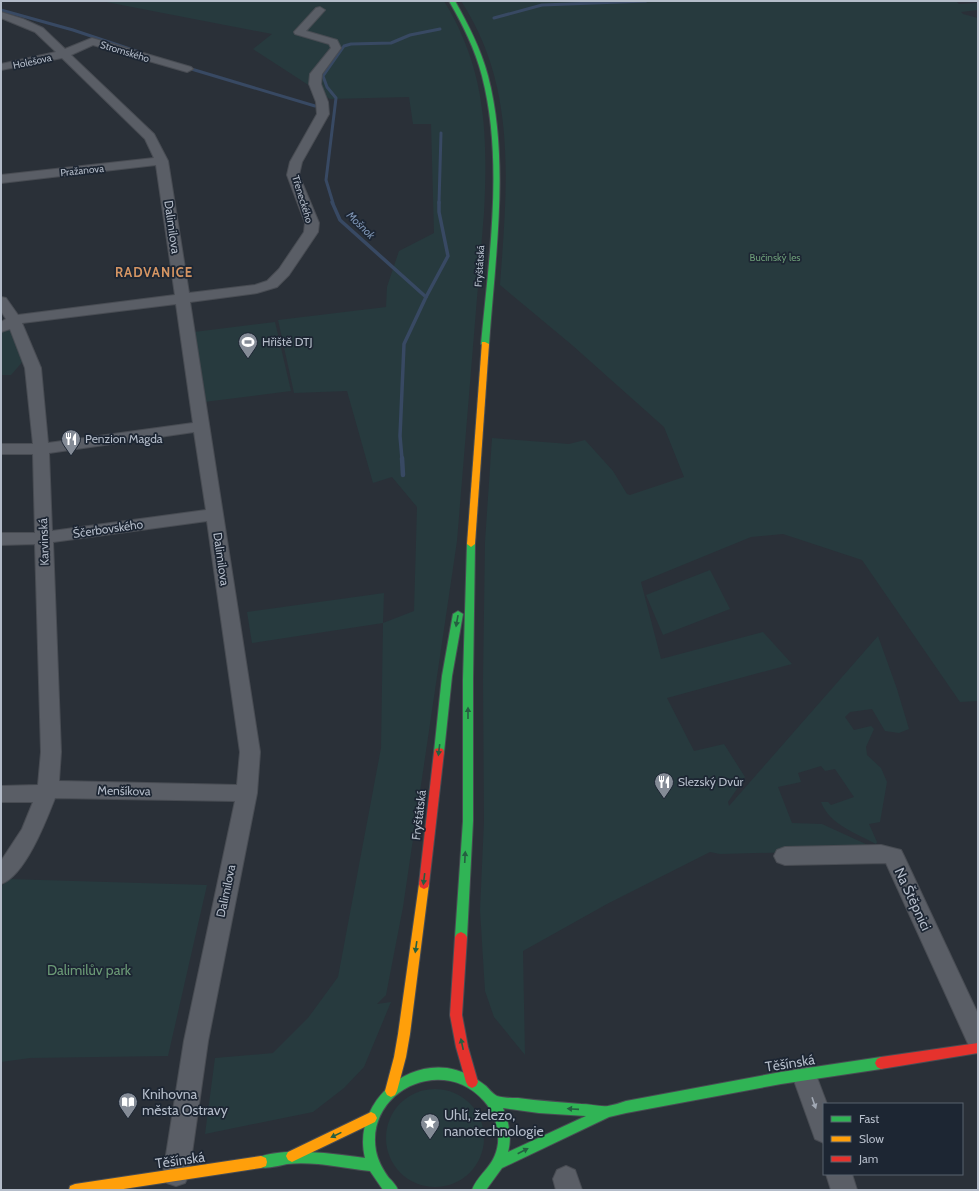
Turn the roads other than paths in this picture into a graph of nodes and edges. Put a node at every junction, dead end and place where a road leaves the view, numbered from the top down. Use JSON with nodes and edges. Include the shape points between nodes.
{"nodes":[{"id":1,"x":452,"y":1,"type":"edge"},
{"id":2,"x":320,"y":10,"type":"dead end"},
{"id":3,"x":1,"y":15,"type":"edge"},
{"id":4,"x":64,"y":54,"type":"junction"},
{"id":5,"x":1,"y":68,"type":"edge"},
{"id":6,"x":187,"y":69,"type":"dead end"},
{"id":7,"x":162,"y":161,"type":"junction"},
{"id":8,"x":1,"y":179,"type":"edge"},
{"id":9,"x":183,"y":299,"type":"junction"},
{"id":10,"x":1,"y":301,"type":"edge"},
{"id":11,"x":8,"y":324,"type":"edge"},
{"id":12,"x":202,"y":426,"type":"junction"},
{"id":13,"x":1,"y":449,"type":"edge"},
{"id":14,"x":41,"y":449,"type":"junction"},
{"id":15,"x":215,"y":514,"type":"junction"},
{"id":16,"x":44,"y":538,"type":"junction"},
{"id":17,"x":1,"y":539,"type":"edge"},
{"id":18,"x":471,"y":542,"type":"junction"},
{"id":19,"x":48,"y":790,"type":"junction"},
{"id":20,"x":247,"y":793,"type":"junction"},
{"id":21,"x":1,"y":794,"type":"edge"},
{"id":22,"x":785,"y":856,"type":"dead end"},
{"id":23,"x":1,"y":876,"type":"edge"},
{"id":24,"x":978,"y":1040,"type":"edge"},
{"id":25,"x":978,"y":1048,"type":"edge"},
{"id":26,"x":804,"y":1074,"type":"junction"},
{"id":27,"x":472,"y":1082,"type":"junction"},
{"id":28,"x":390,"y":1091,"type":"junction"},
{"id":29,"x":494,"y":1101,"type":"junction"},
{"id":30,"x":607,"y":1112,"type":"junction"},
{"id":31,"x":371,"y":1118,"type":"junction"},
{"id":32,"x":823,"y":1128,"type":"edge"},
{"id":33,"x":289,"y":1158,"type":"junction"},
{"id":34,"x":499,"y":1163,"type":"junction"},
{"id":35,"x":372,"y":1165,"type":"junction"},
{"id":36,"x":176,"y":1174,"type":"junction"},
{"id":37,"x":839,"y":1175,"type":"edge"},
{"id":38,"x":75,"y":1190,"type":"edge"},
{"id":39,"x":392,"y":1190,"type":"edge"},
{"id":40,"x":478,"y":1190,"type":"edge"},
{"id":41,"x":844,"y":1190,"type":"edge"}],
"edges":[{"from":1,"to":18,"type":"main road","name":"Fryštátská","via":[[472,36],[487,81],[492,107],[496,161]]},
{"from":2,"to":9,"type":"street","name":"Třeneckého","via":[[299,32],[333,42],[336,48],[316,74],[315,84],[324,114],[296,162],[293,174],[312,224],[311,232],[284,272],[272,284],[257,289]]},
{"from":3,"to":4,"type":"street","name":"Dalimilova","via":[[39,30]]},
{"from":4,"to":5,"type":"street","name":"Holešova"},
{"from":4,"to":6,"type":"street","name":"Stromského","via":[[92,41]]},
{"from":4,"to":7,"type":"street","name":"Dalimilova","via":[[150,137]]},
{"from":7,"to":8,"type":"street","name":"Pražanova"},
{"from":7,"to":9,"type":"street","name":"Dalimilova"},
{"from":9,"to":11,"type":"street","name":"Třeneckého"},
{"from":9,"to":12,"type":"street","name":"Dalimilova"},
{"from":10,"to":11,"type":"street","name":"Karvinská"},
{"from":11,"to":14,"type":"street","name":"Karvinská","via":[[33,368]]},
{"from":12,"to":14,"type":"street"},
{"from":12,"to":15,"type":"street","name":"Dalimilova"},
{"from":13,"to":14,"type":"street"},
{"from":14,"to":16,"type":"street","name":"Karvinská"},
{"from":15,"to":16,"type":"street","name":"Ščerbovského"},
{"from":15,"to":20,"type":"street","name":"Dalimilova","via":[[250,752]]},
{"from":16,"to":17,"type":"street","name":"Ščerbovského"},
{"from":16,"to":19,"type":"street","name":"Karvinská","via":[[51,752]]},
{"from":27,"to":18,"type":"main road","name":"Fryštátská","one_way":true,"via":[[456,1015],[468,821]]},
{"from":18,"to":28,"type":"main road","name":"Fryštátská","one_way":true,"via":[[447,676],[404,1034]]},
{"from":19,"to":20,"type":"street","name":"Menšíkova"},
{"from":19,"to":21,"type":"street","name":"Menšíkova","via":[[32,794]]},
{"from":19,"to":23,"type":"street","name":"Karvinská","via":[[31,832]]},
{"from":20,"to":36,"type":"street","name":"Dalimilova","via":[[196,1041]]},
{"from":22,"to":24,"type":"street","name":"Na Štěpnici","via":[[893,856]]},
{"from":25,"to":26,"type":"main road","name":"Těšínská"},
{"from":26,"to":30,"type":"main road","name":"Těšínská"},
{"from":26,"to":32,"type":"street","one_way":true},
{"from":27,"to":28,"type":"main road","via":[[459,1076],[430,1074],[404,1082]]},
{"from":27,"to":29,"type":"main road"},
{"from":28,"to":31,"type":"main road"},
{"from":30,"to":29,"type":"main road","name":"Těšínská","one_way":true},
{"from":29,"to":34,"type":"main road","via":[[502,1116],[505,1134]]},
{"from":34,"to":30,"type":"main road","name":"Těšínská","one_way":true},
{"from":31,"to":33,"type":"main road","name":"Těšínská","one_way":true},
{"from":31,"to":35,"type":"main road","via":[[367,1144]]},
{"from":33,"to":35,"type":"main road","name":"Těšínská"},
{"from":33,"to":36,"type":"main road","name":"Těšínská"},
{"from":34,"to":40,"type":"main road"},
{"from":35,"to":39,"type":"main road"},
{"from":36,"to":38,"type":"main road","name":"Těšínská"},
{"from":37,"to":41,"type":"street"}]}
